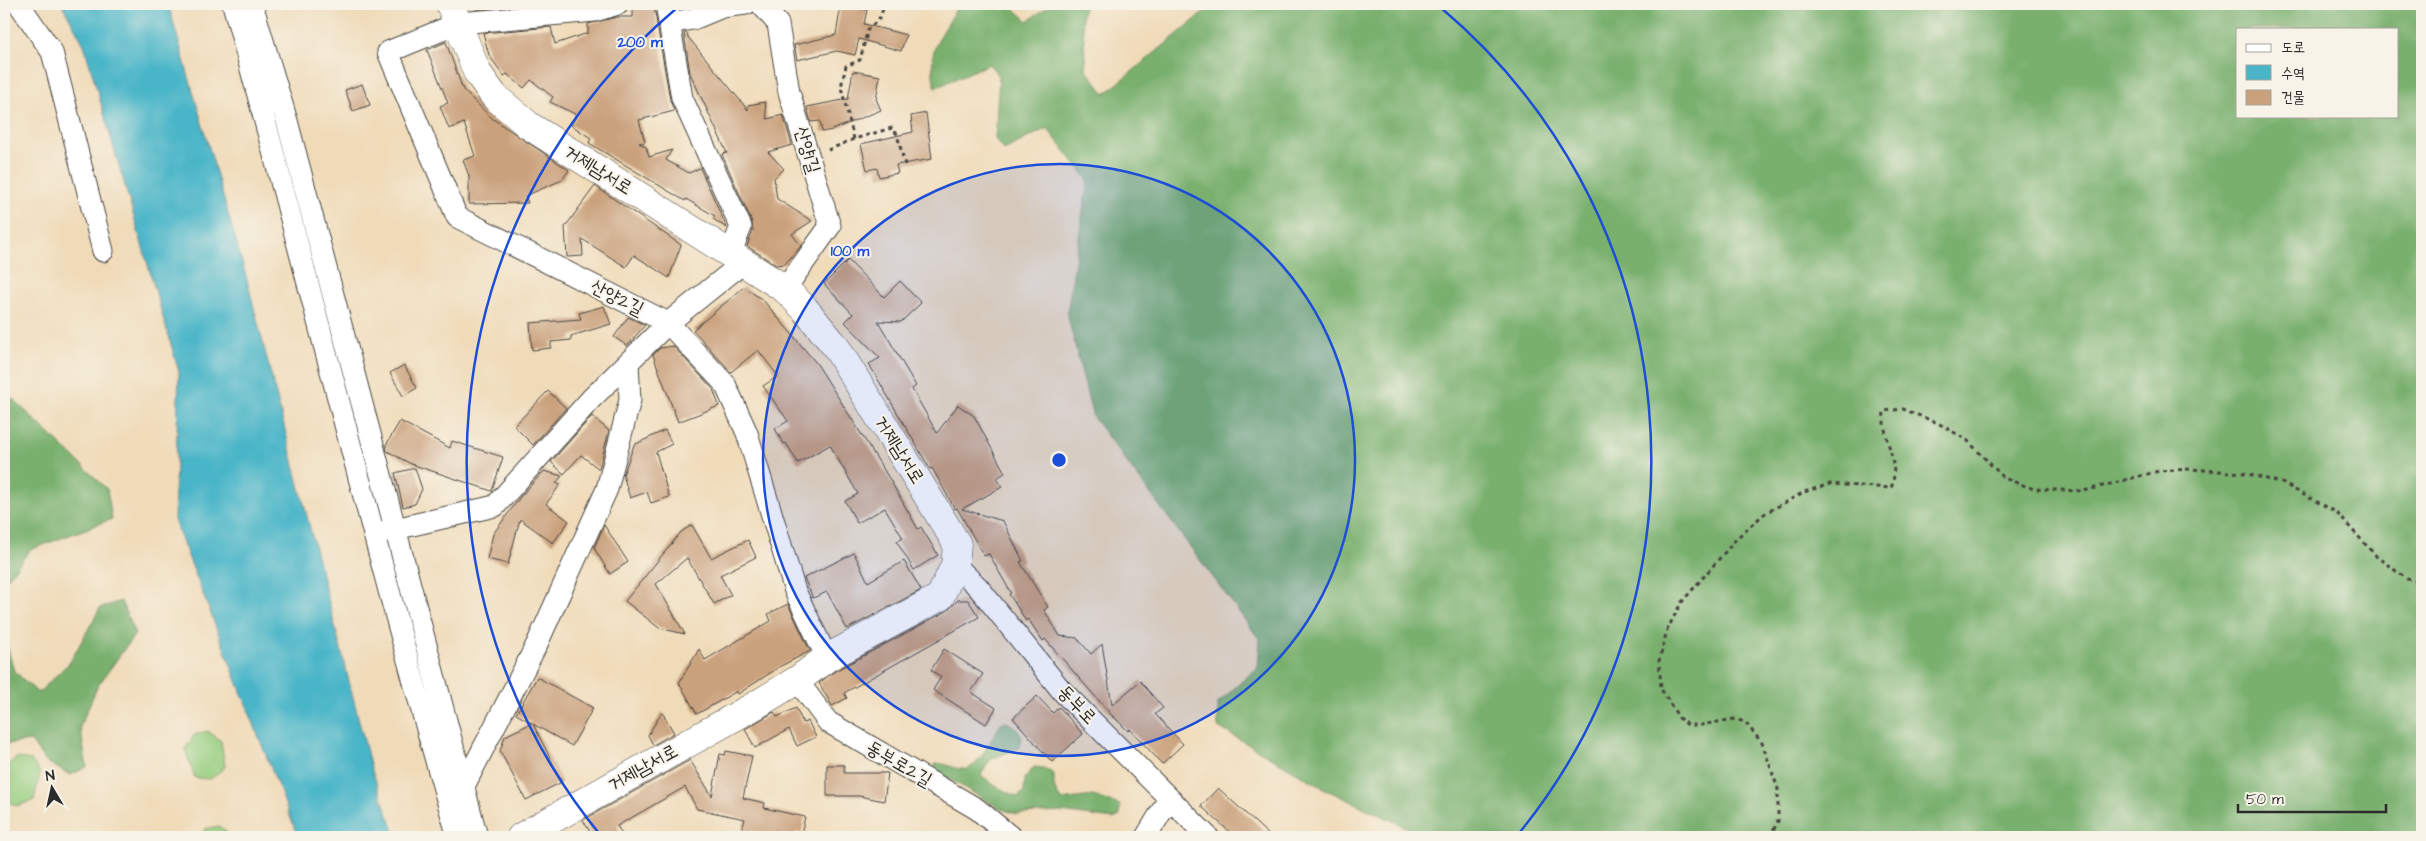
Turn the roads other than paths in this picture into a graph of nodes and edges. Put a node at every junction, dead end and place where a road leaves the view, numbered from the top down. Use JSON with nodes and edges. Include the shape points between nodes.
{"nodes":[{"id":1,"x":19,"y":4,"type":"edge"},
{"id":2,"x":233,"y":4,"type":"edge"},
{"id":3,"x":252,"y":4,"type":"edge"},
{"id":4,"x":618,"y":4,"type":"edge"},
{"id":5,"x":746,"y":4,"type":"edge"},
{"id":6,"x":761,"y":4,"type":"edge"},
{"id":7,"x":454,"y":14,"type":"edge"},
{"id":8,"x":668,"y":14,"type":"edge"},
{"id":9,"x":103,"y":251,"type":"dead end"},
{"id":10,"x":737,"y":258,"type":"junction"},
{"id":11,"x":785,"y":289,"type":"junction"},
{"id":12,"x":668,"y":324,"type":"junction"},
{"id":13,"x":628,"y":363,"type":"junction"},
{"id":14,"x":395,"y":529,"type":"junction"},
{"id":15,"x":373,"y":534,"type":"junction"},
{"id":16,"x":954,"y":565,"type":"junction"},
{"id":17,"x":827,"y":658,"type":"junction"},
{"id":18,"x":797,"y":680,"type":"junction"},
{"id":19,"x":438,"y":770,"type":"junction"},
{"id":20,"x":463,"y":788,"type":"junction"},
{"id":21,"x":1169,"y":799,"type":"junction"},
{"id":22,"x":1006,"y":836,"type":"edge"},
{"id":23,"x":446,"y":837,"type":"edge"},
{"id":24,"x":458,"y":837,"type":"edge"},
{"id":25,"x":477,"y":837,"type":"edge"},
{"id":26,"x":521,"y":837,"type":"edge"},
{"id":27,"x":1146,"y":837,"type":"edge"},
{"id":28,"x":1208,"y":837,"type":"edge"}],
"edges":[{"from":1,"to":9,"type":"street","via":[[52,52]]},
{"from":2,"to":15,"type":"street","via":[[284,187]]},
{"from":3,"to":14,"type":"street","via":[[288,121]]},
{"from":4,"to":7,"type":"street","via":[[595,11]]},
{"from":5,"to":8,"type":"street","via":[[722,7],[693,19]]},
{"from":6,"to":11,"type":"street","name":"산양1길","via":[[778,24],[789,92],[830,226]]},
{"from":7,"to":10,"type":"main road","name":"거제남서로","via":[[477,72],[494,96],[528,126]]},
{"from":7,"to":12,"type":"street","name":"산양2길","via":[[388,52],[457,217]]},
{"from":8,"to":10,"type":"street","via":[[682,98],[741,227]]},
{"from":10,"to":11,"type":"main road","name":"거제남서로"},
{"from":10,"to":12,"type":"street"},
{"from":11,"to":16,"type":"main road","name":"거제남서로","via":[[836,347],[957,544]]},
{"from":12,"to":13,"type":"street"},
{"from":12,"to":17,"type":"street","name":"산양2길","via":[[725,384],[747,433],[794,591]]},
{"from":13,"to":14,"type":"street","via":[[591,399],[495,506]]},
{"from":13,"to":20,"type":"street","via":[[630,400],[607,489],[537,644]]},
{"from":14,"to":15,"type":"street"},
{"from":14,"to":20,"type":"street"},
{"from":15,"to":19,"type":"street"},
{"from":16,"to":17,"type":"main road","name":"거제남서로","via":[[940,597]]},
{"from":16,"to":21,"type":"street","name":"동부로","via":[[978,587],[1062,691]]},
{"from":17,"to":18,"type":"main road","name":"거제남서로"},
{"from":18,"to":22,"type":"street","name":"동부로2길","via":[[828,722],[977,809]]},
{"from":18,"to":26,"type":"main road","name":"거제남서로"},
{"from":19,"to":23,"type":"street","via":[[435,788]]},
{"from":19,"to":24,"type":"street"},
{"from":20,"to":25,"type":"street"},
{"from":21,"to":27,"type":"street"},
{"from":21,"to":28,"type":"street","name":"동부로"}]}
